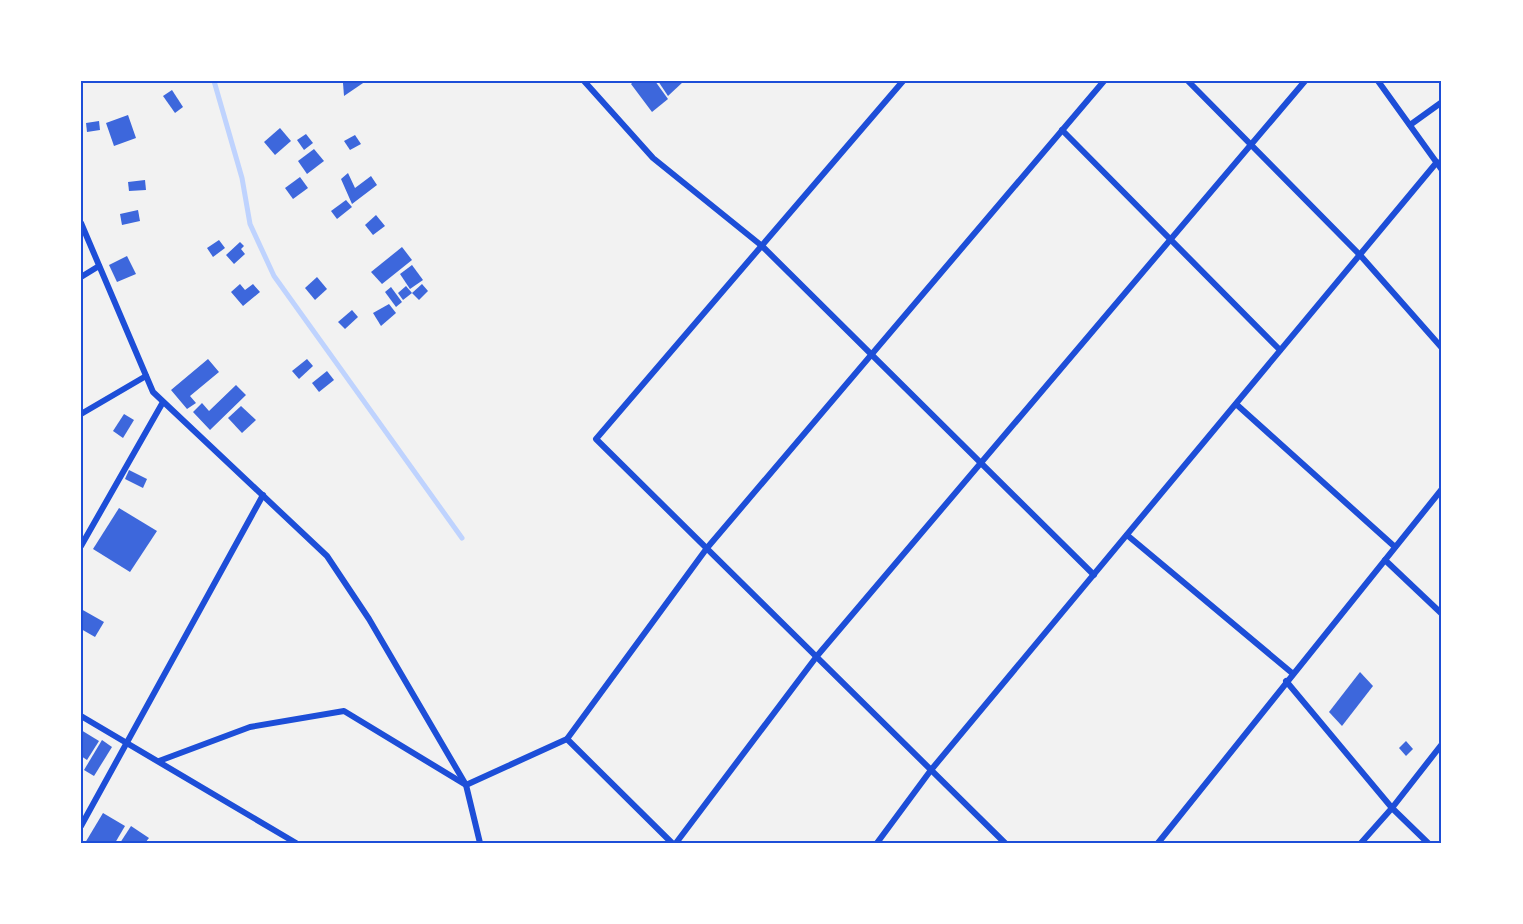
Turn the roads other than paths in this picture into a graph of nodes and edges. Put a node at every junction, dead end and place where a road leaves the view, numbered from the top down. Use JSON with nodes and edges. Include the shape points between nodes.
{"nodes":[{"id":1,"x":584,"y":81,"type":"edge"},
{"id":2,"x":903,"y":81,"type":"edge"},
{"id":3,"x":1104,"y":81,"type":"edge"},
{"id":4,"x":1188,"y":81,"type":"edge"},
{"id":5,"x":1305,"y":81,"type":"edge"},
{"id":6,"x":1378,"y":81,"type":"edge"},
{"id":7,"x":1442,"y":102,"type":"edge"},
{"id":8,"x":1410,"y":125,"type":"junction"},
{"id":9,"x":1062,"y":130,"type":"junction"},
{"id":10,"x":1251,"y":145,"type":"junction"},
{"id":11,"x":1437,"y":162,"type":"junction"},
{"id":12,"x":1442,"y":170,"type":"edge"},
{"id":13,"x":81,"y":223,"type":"edge"},
{"id":14,"x":1170,"y":240,"type":"junction"},
{"id":15,"x":762,"y":246,"type":"junction"},
{"id":16,"x":1360,"y":255,"type":"junction"},
{"id":17,"x":99,"y":266,"type":"junction"},
{"id":18,"x":81,"y":277,"type":"edge"},
{"id":19,"x":1442,"y":348,"type":"edge"},
{"id":20,"x":1280,"y":350,"type":"junction"},
{"id":21,"x":872,"y":355,"type":"junction"},
{"id":22,"x":146,"y":376,"type":"junction"},
{"id":23,"x":163,"y":402,"type":"junction"},
{"id":24,"x":1236,"y":404,"type":"junction"},
{"id":25,"x":81,"y":414,"type":"edge"},
{"id":26,"x":981,"y":463,"type":"junction"},
{"id":27,"x":1442,"y":489,"type":"edge"},
{"id":28,"x":262,"y":495,"type":"junction"},
{"id":29,"x":1127,"y":535,"type":"junction"},
{"id":30,"x":81,"y":546,"type":"edge"},
{"id":31,"x":1395,"y":547,"type":"junction"},
{"id":32,"x":707,"y":548,"type":"junction"},
{"id":33,"x":1385,"y":560,"type":"junction"},
{"id":34,"x":1094,"y":575,"type":"junction"},
{"id":35,"x":1442,"y":614,"type":"edge"},
{"id":36,"x":817,"y":657,"type":"junction"},
{"id":37,"x":1292,"y":673,"type":"junction"},
{"id":38,"x":1286,"y":681,"type":"junction"},
{"id":39,"x":81,"y":716,"type":"edge"},
{"id":40,"x":567,"y":738,"type":"junction"},
{"id":41,"x":127,"y":743,"type":"junction"},
{"id":42,"x":1442,"y":744,"type":"edge"},
{"id":43,"x":159,"y":761,"type":"junction"},
{"id":44,"x":931,"y":770,"type":"junction"},
{"id":45,"x":466,"y":785,"type":"junction"},
{"id":46,"x":1392,"y":808,"type":"junction"},
{"id":47,"x":81,"y":826,"type":"edge"},
{"id":48,"x":296,"y":843,"type":"edge"},
{"id":49,"x":480,"y":843,"type":"edge"},
{"id":50,"x":672,"y":843,"type":"edge"},
{"id":51,"x":676,"y":843,"type":"edge"},
{"id":52,"x":876,"y":843,"type":"edge"},
{"id":53,"x":1005,"y":843,"type":"edge"},
{"id":54,"x":1158,"y":843,"type":"edge"},
{"id":55,"x":1361,"y":843,"type":"edge"},
{"id":56,"x":1428,"y":843,"type":"edge"}],
"edges":[{"from":1,"to":15,"type":"street","via":[[653,158]]},
{"from":2,"to":15,"type":"street"},
{"from":3,"to":9,"type":"street"},
{"from":4,"to":10,"type":"street"},
{"from":5,"to":10,"type":"street"},
{"from":6,"to":8,"type":"street"},
{"from":7,"to":8,"type":"street"},
{"from":8,"to":11,"type":"street"},
{"from":9,"to":14,"type":"street"},
{"from":9,"to":21,"type":"street"},
{"from":10,"to":14,"type":"street"},
{"from":10,"to":16,"type":"street"},
{"from":11,"to":12,"type":"street"},
{"from":11,"to":16,"type":"street"},
{"from":13,"to":17,"type":"street"},
{"from":14,"to":20,"type":"street"},
{"from":14,"to":26,"type":"street"},
{"from":15,"to":21,"type":"street"},
{"from":15,"to":32,"type":"street","via":[[597,439]]},
{"from":16,"to":19,"type":"street"},
{"from":16,"to":20,"type":"street"},
{"from":17,"to":18,"type":"street"},
{"from":17,"to":22,"type":"street"},
{"from":20,"to":24,"type":"street"},
{"from":21,"to":26,"type":"street"},
{"from":21,"to":32,"type":"street"},
{"from":22,"to":23,"type":"street"},
{"from":22,"to":25,"type":"street"},
{"from":23,"to":28,"type":"street"},
{"from":23,"to":30,"type":"street"},
{"from":24,"to":29,"type":"street"},
{"from":24,"to":31,"type":"street"},
{"from":26,"to":34,"type":"street"},
{"from":26,"to":36,"type":"street"},
{"from":27,"to":31,"type":"street"},
{"from":28,"to":41,"type":"street"},
{"from":28,"to":45,"type":"street","via":[[327,556],[369,619]]},
{"from":29,"to":34,"type":"street"},
{"from":29,"to":37,"type":"street"},
{"from":31,"to":33,"type":"street"},
{"from":32,"to":36,"type":"street"},
{"from":32,"to":40,"type":"street"},
{"from":33,"to":35,"type":"street"},
{"from":33,"to":37,"type":"street"},
{"from":34,"to":44,"type":"street"},
{"from":36,"to":44,"type":"street"},
{"from":36,"to":51,"type":"street"},
{"from":37,"to":38,"type":"street"},
{"from":38,"to":46,"type":"street"},
{"from":38,"to":54,"type":"street"},
{"from":39,"to":41,"type":"street"},
{"from":40,"to":45,"type":"street"},
{"from":40,"to":50,"type":"street"},
{"from":41,"to":43,"type":"street"},
{"from":41,"to":47,"type":"street"},
{"from":42,"to":46,"type":"street"},
{"from":43,"to":45,"type":"street","via":[[250,727],[344,711]]},
{"from":43,"to":48,"type":"street"},
{"from":44,"to":52,"type":"street"},
{"from":44,"to":53,"type":"street"},
{"from":45,"to":49,"type":"street"},
{"from":46,"to":55,"type":"street"},
{"from":46,"to":56,"type":"street"}]}
